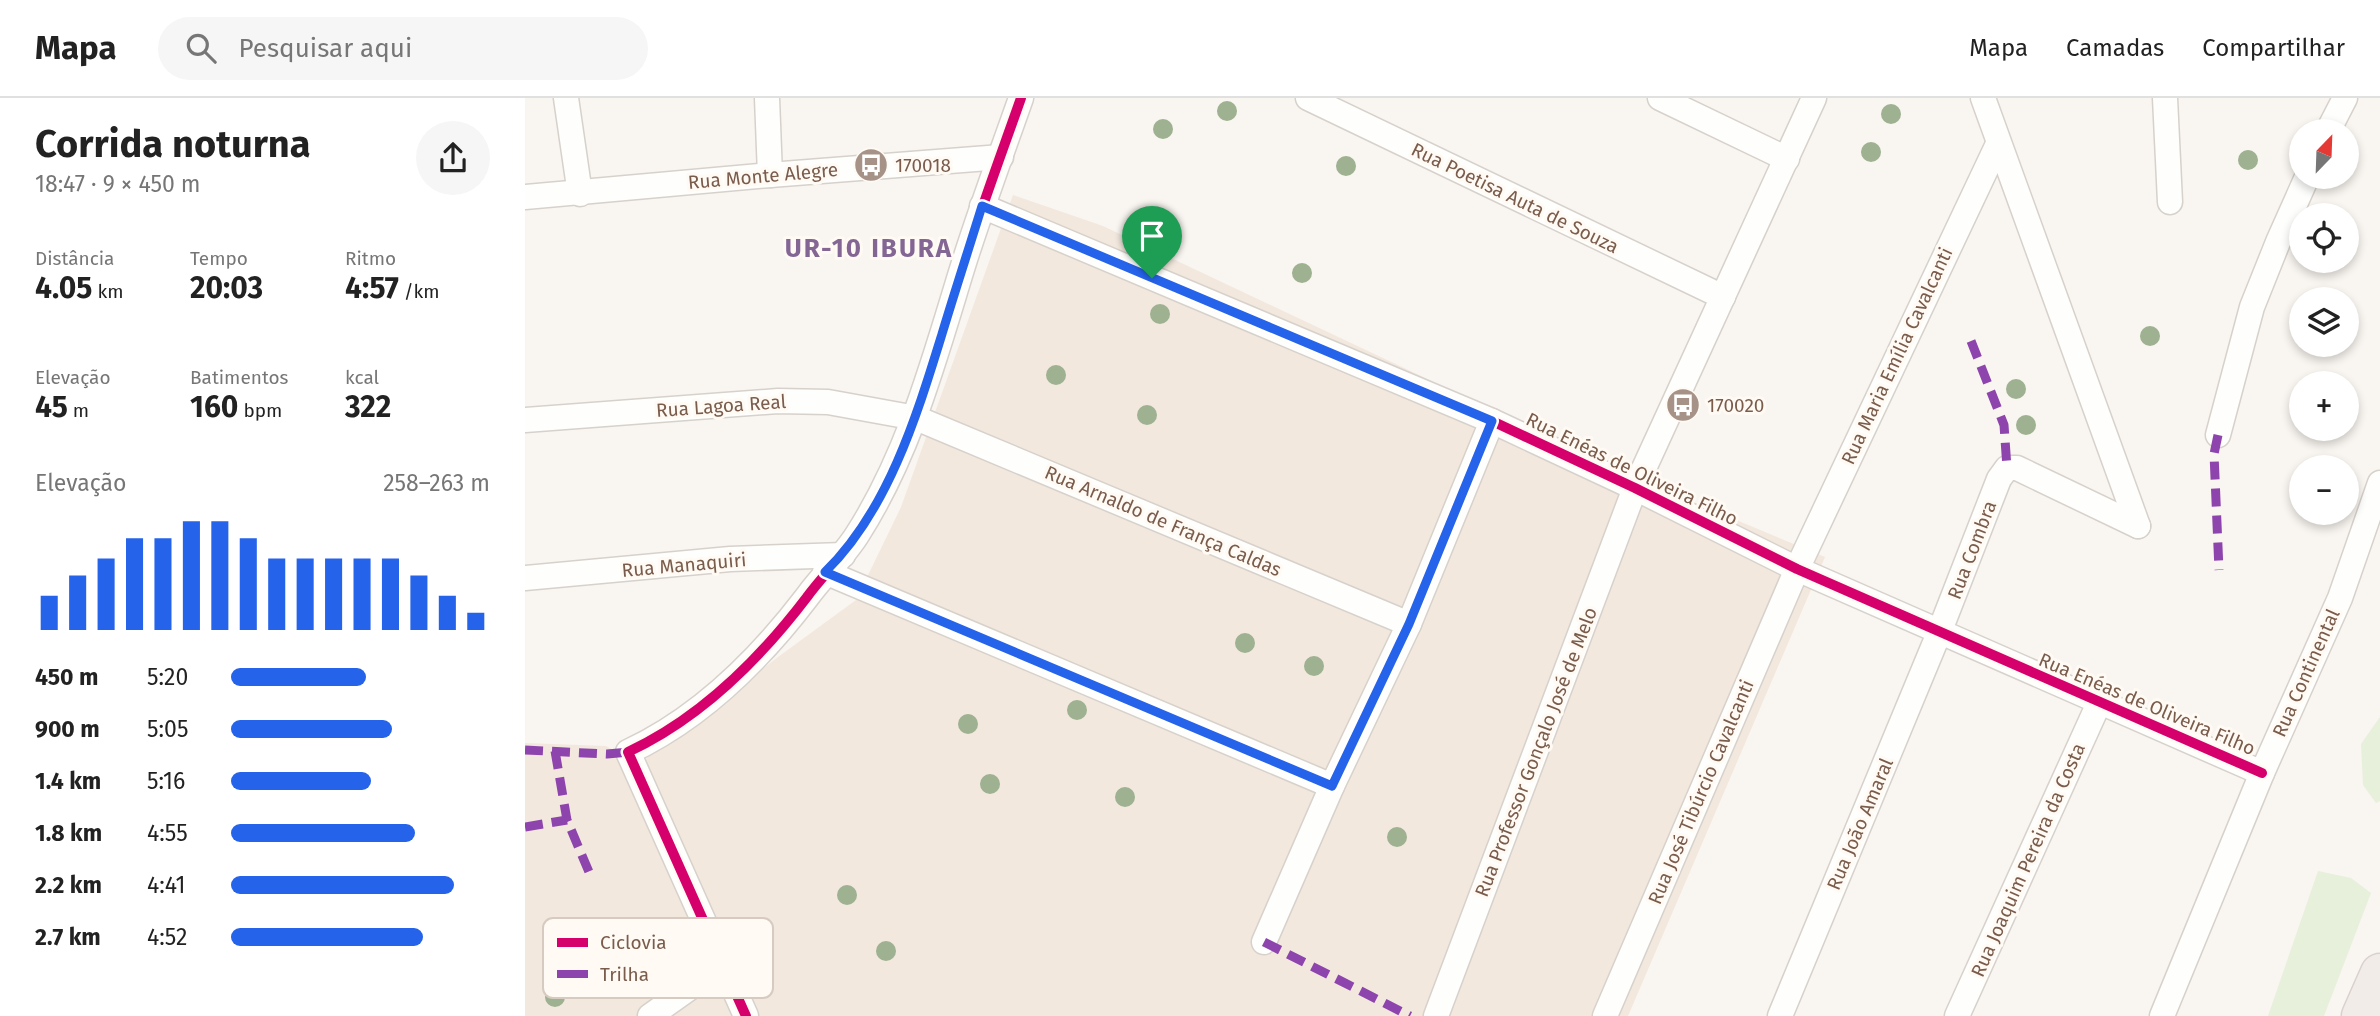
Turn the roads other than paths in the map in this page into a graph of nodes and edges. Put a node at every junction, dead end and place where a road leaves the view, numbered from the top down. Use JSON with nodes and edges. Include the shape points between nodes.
{"nodes":[{"id":1,"x":566,"y":98,"type":"edge"},
{"id":2,"x":767,"y":98,"type":"edge"},
{"id":3,"x":1021,"y":98,"type":"edge"},
{"id":4,"x":1308,"y":98,"type":"edge"},
{"id":5,"x":1660,"y":98,"type":"edge"},
{"id":6,"x":1815,"y":98,"type":"edge"},
{"id":7,"x":1983,"y":98,"type":"edge"},
{"id":8,"x":2165,"y":98,"type":"edge"},
{"id":9,"x":2345,"y":98,"type":"edge"},
{"id":10,"x":2334,"y":119,"type":"edge"},
{"id":11,"x":1998,"y":144,"type":"junction"},
{"id":12,"x":1001,"y":157,"type":"junction"},
{"id":13,"x":1787,"y":159,"type":"junction"},
{"id":14,"x":770,"y":175,"type":"junction"},
{"id":15,"x":2302,"y":189,"type":"edge"},
{"id":16,"x":580,"y":194,"type":"junction"},
{"id":17,"x":525,"y":197,"type":"edge"},
{"id":18,"x":2170,"y":202,"type":"dead end"},
{"id":19,"x":982,"y":206,"type":"junction"},
{"id":20,"x":1723,"y":297,"type":"junction"},
{"id":21,"x":916,"y":418,"type":"junction"},
{"id":22,"x":525,"y":420,"type":"edge"},
{"id":23,"x":1492,"y":421,"type":"junction"},
{"id":24,"x":2218,"y":435,"type":"dead end"},
{"id":25,"x":2380,"y":482,"type":"edge"},
{"id":26,"x":1635,"y":488,"type":"junction"},
{"id":27,"x":834,"y":563,"type":"junction"},
{"id":28,"x":1797,"y":569,"type":"junction"},
{"id":29,"x":525,"y":578,"type":"edge"},
{"id":30,"x":1409,"y":624,"type":"junction"},
{"id":31,"x":1939,"y":633,"type":"junction"},
{"id":32,"x":2099,"y":703,"type":"junction"},
{"id":33,"x":2262,"y":773,"type":"junction"},
{"id":34,"x":1332,"y":786,"type":"junction"},
{"id":35,"x":701,"y":918,"type":"edge"},
{"id":36,"x":1263,"y":942,"type":"dead end"},
{"id":37,"x":2380,"y":973,"type":"edge"},
{"id":38,"x":675,"y":998,"type":"edge"},
{"id":39,"x":738,"y":998,"type":"edge"},
{"id":40,"x":650,"y":1016,"type":"edge"},
{"id":41,"x":746,"y":1016,"type":"edge"},
{"id":42,"x":1436,"y":1016,"type":"edge"},
{"id":43,"x":1605,"y":1016,"type":"edge"},
{"id":44,"x":1780,"y":1016,"type":"edge"},
{"id":45,"x":1957,"y":1016,"type":"edge"},
{"id":46,"x":2162,"y":1016,"type":"edge"},
{"id":47,"x":2361,"y":1016,"type":"edge"}],
"edges":[{"from":1,"to":16,"type":"street"},
{"from":2,"to":14,"type":"street"},
{"from":3,"to":12,"type":"street"},
{"from":4,"to":20,"type":"street","name":"Rua Poetisa Auta de Souza"},
{"from":5,"to":13,"type":"street"},
{"from":6,"to":13,"type":"street","name":"Rua Professor Gonçalo José de Melo"},
{"from":7,"to":11,"type":"street"},
{"from":8,"to":18,"type":"street"},
{"from":9,"to":10,"type":"street"},
{"from":11,"to":28,"type":"street","name":"Rua Maria Emília Cavalcanti"},
{"from":11,"to":31,"type":"street","name":"Rua Combra","via":[[2139,526],[2017,468],[2007,468]]},
{"from":12,"to":14,"type":"street","name":"Rua Monte Alegre"},
{"from":12,"to":19,"type":"street"},
{"from":13,"to":20,"type":"street","name":"Rua Professor Gonçalo José de Melo"},
{"from":14,"to":16,"type":"street","name":"Rua Monte Alegre"},
{"from":15,"to":24,"type":"street","via":[[2252,307]]},
{"from":16,"to":17,"type":"street","name":"Rua Monte Alegre"},
{"from":19,"to":21,"type":"street"},
{"from":19,"to":23,"type":"street","name":"Rua Enéas de Oliveira Filho"},
{"from":20,"to":26,"type":"street","name":"Rua Professor Gonçalo José de Melo"},
{"from":21,"to":22,"type":"street","name":"Rua Lagoa Real","via":[[828,402],[778,401]]},
{"from":21,"to":27,"type":"street","via":[[857,535]]},
{"from":21,"to":30,"type":"street","name":"Rua Arnaldo de França Caldas"},
{"from":23,"to":26,"type":"street","name":"Rua Enéas de Oliveira Filho"},
{"from":23,"to":30,"type":"street"},
{"from":25,"to":33,"type":"street","name":"Rua Continental","via":[[2340,598]]},
{"from":26,"to":28,"type":"street","name":"Rua Enéas de Oliveira Filho"},
{"from":26,"to":42,"type":"street","name":"Rua Professor Gonçalo José de Melo"},
{"from":27,"to":29,"type":"street","name":"Rua Manaquiri","via":[[730,559]]},
{"from":27,"to":34,"type":"street"},
{"from":27,"to":35,"type":"street","via":[[781,632],[716,695],[659,738],[628,752]]},
{"from":28,"to":31,"type":"street","name":"Rua Enéas de Oliveira Filho"},
{"from":28,"to":43,"type":"street","name":"Rua José Tibúrcio Cavalcanti"},
{"from":30,"to":34,"type":"street"},
{"from":31,"to":32,"type":"street","name":"Rua Enéas de Oliveira Filho"},
{"from":31,"to":44,"type":"street","name":"Rua João Amaral"},
{"from":32,"to":33,"type":"street","name":"Rua Enéas de Oliveira Filho"},
{"from":32,"to":45,"type":"street","name":"Rua Joaquim Pereira da Costa"},
{"from":33,"to":46,"type":"street","name":"Rua Continental"},
{"from":34,"to":36,"type":"street"},
{"from":37,"to":47,"type":"highway"},
{"from":38,"to":40,"type":"street"},
{"from":39,"to":41,"type":"street"}]}
